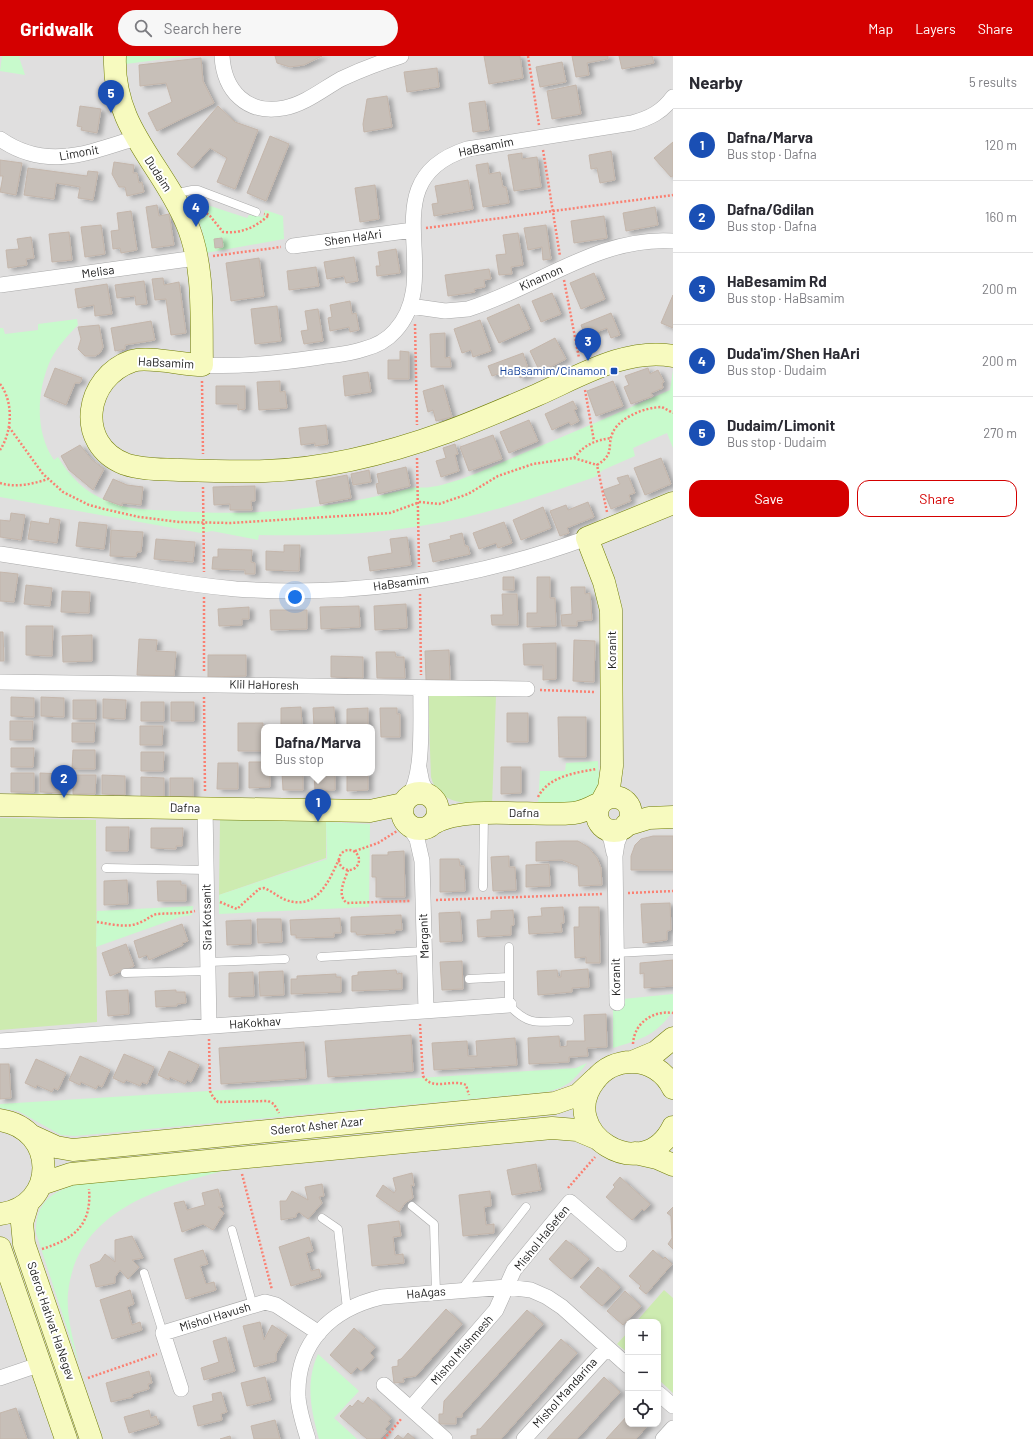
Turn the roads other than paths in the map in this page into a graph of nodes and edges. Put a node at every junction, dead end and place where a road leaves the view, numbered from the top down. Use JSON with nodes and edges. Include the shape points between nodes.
{"nodes":[{"id":1,"x":114,"y":56,"type":"edge"},
{"id":2,"x":222,"y":56,"type":"edge"},
{"id":3,"x":401,"y":56,"type":"edge"},
{"id":4,"x":672,"y":99,"type":"edge"},
{"id":5,"x":136,"y":138,"type":"junction"},
{"id":6,"x":0,"y":139,"type":"edge"},
{"id":7,"x":175,"y":201,"type":"junction"},
{"id":8,"x":256,"y":212,"type":"road end"},
{"id":9,"x":413,"y":230,"type":"junction"},
{"id":10,"x":673,"y":241,"type":"edge"},
{"id":11,"x":294,"y":246,"type":"road end"},
{"id":12,"x":196,"y":258,"type":"junction"},
{"id":13,"x":0,"y":285,"type":"edge"},
{"id":14,"x":407,"y":311,"type":"junction"},
{"id":15,"x":673,"y":356,"type":"edge"},
{"id":16,"x":202,"y":365,"type":"junction"},
{"id":17,"x":673,"y":503,"type":"edge"},
{"id":18,"x":587,"y":538,"type":"junction"},
{"id":19,"x":0,"y":554,"type":"edge"},
{"id":20,"x":0,"y":682,"type":"edge"},
{"id":21,"x":421,"y":688,"type":"junction"},
{"id":22,"x":527,"y":689,"type":"road end"},
{"id":23,"x":612,"y":766,"type":"junction"},
{"id":24,"x":601,"y":802,"type":"junction"},
{"id":25,"x":0,"y":804,"type":"edge"},
{"id":26,"x":205,"y":808,"type":"junction"},
{"id":27,"x":415,"y":808,"type":"junction"},
{"id":28,"x":570,"y":813,"type":"junction"},
{"id":29,"x":481,"y":814,"type":"junction"},
{"id":30,"x":665,"y":817,"type":"edge"},
{"id":31,"x":618,"y":819,"type":"junction"},
{"id":32,"x":433,"y":824,"type":"junction"},
{"id":33,"x":422,"y":861,"type":"junction"},
{"id":34,"x":106,"y":868,"type":"dead end"},
{"id":35,"x":206,"y":870,"type":"junction"},
{"id":36,"x":483,"y":887,"type":"dead end"},
{"id":37,"x":509,"y":947,"type":"dead end"},
{"id":38,"x":673,"y":950,"type":"edge"},
{"id":39,"x":424,"y":951,"type":"junction"},
{"id":40,"x":616,"y":953,"type":"junction"},
{"id":41,"x":321,"y":957,"type":"dead end"},
{"id":42,"x":284,"y":959,"type":"dead end"},
{"id":43,"x":208,"y":966,"type":"junction"},
{"id":44,"x":125,"y":973,"type":"dead end"},
{"id":45,"x":509,"y":977,"type":"junction"},
{"id":46,"x":469,"y":979,"type":"dead end"},
{"id":47,"x":617,"y":1002,"type":"dead end"},
{"id":48,"x":509,"y":1005,"type":"junction"},
{"id":49,"x":423,"y":1011,"type":"junction"},
{"id":50,"x":569,"y":1021,"type":"dead end"},
{"id":51,"x":209,"y":1026,"type":"junction"},
{"id":52,"x":673,"y":1038,"type":"edge"},
{"id":53,"x":0,"y":1041,"type":"edge"},
{"id":54,"x":635,"y":1061,"type":"junction"},
{"id":55,"x":596,"y":1078,"type":"junction"},
{"id":56,"x":673,"y":1088,"type":"edge"},
{"id":57,"x":0,"y":1120,"type":"edge"},
{"id":58,"x":673,"y":1127,"type":"edge"},
{"id":59,"x":32,"y":1136,"type":"junction"},
{"id":60,"x":596,"y":1138,"type":"junction"},
{"id":61,"x":635,"y":1153,"type":"junction"},
{"id":62,"x":673,"y":1166,"type":"edge"},
{"id":63,"x":41,"y":1184,"type":"junction"},
{"id":64,"x":28,"y":1202,"type":"junction"},
{"id":65,"x":412,"y":1206,"type":"dead end"},
{"id":66,"x":526,"y":1208,"type":"dead end"},
{"id":67,"x":0,"y":1214,"type":"edge"},
{"id":68,"x":322,"y":1218,"type":"dead end"},
{"id":69,"x":232,"y":1230,"type":"dead end"},
{"id":70,"x":619,"y":1244,"type":"dead end"},
{"id":71,"x":0,"y":1248,"type":"edge"},
{"id":72,"x":144,"y":1273,"type":"dead end"},
{"id":73,"x":506,"y":1287,"type":"junction"},
{"id":74,"x":461,"y":1290,"type":"junction"},
{"id":75,"x":436,"y":1292,"type":"junction"},
{"id":76,"x":253,"y":1306,"type":"junction"},
{"id":77,"x":347,"y":1309,"type":"junction"},
{"id":78,"x":163,"y":1333,"type":"junction"},
{"id":79,"x":319,"y":1333,"type":"junction"},
{"id":80,"x":607,"y":1348,"type":"junction"},
{"id":81,"x":625,"y":1363,"type":"edge"},
{"id":82,"x":41,"y":1364,"type":"junction"},
{"id":83,"x":0,"y":1378,"type":"edge"},
{"id":84,"x":384,"y":1385,"type":"dead end"},
{"id":85,"x":181,"y":1389,"type":"dead end"},
{"id":86,"x":661,"y":1396,"type":"edge"},
{"id":87,"x":673,"y":1406,"type":"edge"},
{"id":88,"x":410,"y":1408,"type":"junction"},
{"id":89,"x":673,"y":1428,"type":"edge"},
{"id":90,"x":66,"y":1439,"type":"edge"},
{"id":91,"x":91,"y":1439,"type":"edge"},
{"id":92,"x":308,"y":1439,"type":"edge"},
{"id":93,"x":445,"y":1439,"type":"edge"},
{"id":94,"x":524,"y":1439,"type":"edge"},
{"id":95,"x":663,"y":1439,"type":"edge"}],
"edges":[{"from":1,"to":5,"type":"street","name":"Dudaim","via":[[118,94]]},
{"from":2,"to":3,"type":"street","via":[[228,84],[237,96],[250,105],[266,110],[285,108],[306,100],[342,79]]},
{"from":4,"to":9,"type":"street","name":"HaBsamim","via":[[650,118],[632,123],[467,149],[450,156],[436,165],[425,177],[418,192]]},
{"from":5,"to":6,"type":"street","name":"Limonit","via":[[88,154],[56,158],[23,152]]},
{"from":5,"to":7,"type":"street","name":"Dudaim"},
{"from":7,"to":8,"type":"lane","via":[[192,190],[198,190]]},
{"from":7,"to":12,"type":"street","name":"Dudaim","via":[[187,224]]},
{"from":9,"to":11,"type":"street","name":"Shen Ha'Ari"},
{"from":9,"to":14,"type":"street","name":"HaBsamim","via":[[414,281]]},
{"from":10,"to":14,"type":"street","name":"Kinamon","via":[[624,244],[468,308]]},
{"from":12,"to":13,"type":"street","name":"Melisa"},
{"from":12,"to":16,"type":"street","name":"Dudaim"},
{"from":14,"to":16,"type":"street","name":"HaBsamim","via":[[395,331],[365,349],[274,363]]},
{"from":15,"to":16,"type":"street","name":"HaBsamim","via":[[644,354],[612,363],[480,420],[417,442],[370,456],[304,468],[226,472],[152,469],[126,464],[108,455],[97,441],[92,425],[92,408],[97,392],[106,377],[119,366],[135,360]]},
{"from":17,"to":18,"type":"street","name":"HaBsamim"},
{"from":18,"to":19,"type":"street","name":"HaBsamim","via":[[500,565],[419,581],[320,590],[242,589]]},
{"from":18,"to":23,"type":"street","name":"Koranit","via":[[604,582],[611,610]]},
{"from":20,"to":21,"type":"street","name":"Klil HaHoresh"},
{"from":21,"to":22,"type":"street","name":"Klil HaHoresh"},
{"from":21,"to":27,"type":"street","name":"Marganit","via":[[419,768],[422,783]]},
{"from":23,"to":24,"type":"street","name":"Koranit","via":[[609,788]]},
{"from":23,"to":31,"type":"street","name":"Koranit","via":[[617,784]]},
{"from":24,"to":28,"type":"street","name":"Dafna","via":[[585,810]]},
{"from":24,"to":31,"type":"street","name":"Dafna","via":[[615,797],[622,799]]},
{"from":25,"to":26,"type":"street","name":"Dafna"},
{"from":26,"to":27,"type":"street","name":"Dafna","via":[[370,811]]},
{"from":26,"to":35,"type":"street","name":"Sira Kotsanit"},
{"from":27,"to":29,"type":"street","name":"Dafna"},
{"from":27,"to":32,"type":"street","via":[[438,812]]},
{"from":27,"to":33,"type":"street","name":"Marganit","via":[[417,839]]},
{"from":28,"to":29,"type":"street","name":"Dafna"},
{"from":28,"to":31,"type":"street","name":"Dafna"},
{"from":29,"to":32,"type":"street","name":"Dafna","via":[[452,816]]},
{"from":29,"to":36,"type":"lane"},
{"from":30,"to":31,"type":"street"},
{"from":31,"to":40,"type":"street","name":"Koranit","via":[[611,839],[615,856]]},
{"from":32,"to":33,"type":"street","name":"Marganit","via":[[425,840]]},
{"from":33,"to":39,"type":"street","name":"Marganit"},
{"from":34,"to":35,"type":"lane"},
{"from":35,"to":43,"type":"street","name":"Sira Kotsanit"},
{"from":37,"to":45,"type":"lane"},
{"from":38,"to":40,"type":"lane"},
{"from":39,"to":41,"type":"lane"},
{"from":39,"to":49,"type":"street","name":"Marganit"},
{"from":40,"to":47,"type":"street","name":"Koranit"},
{"from":42,"to":43,"type":"lane"},
{"from":43,"to":44,"type":"lane"},
{"from":43,"to":51,"type":"street","name":"Sira Kotsanit"},
{"from":45,"to":46,"type":"lane"},
{"from":45,"to":48,"type":"lane"},
{"from":48,"to":49,"type":"street","name":"HaKokhav"},
{"from":48,"to":50,"type":"lane","via":[[519,1016],[532,1021]]},
{"from":49,"to":51,"type":"street","name":"HaKokhav"},
{"from":51,"to":53,"type":"street","name":"HaKokhav"},
{"from":52,"to":54,"type":"street","via":[[656,1052]]},
{"from":54,"to":55,"type":"street","name":"Sderot Asher Azar","via":[[614,1065]]},
{"from":54,"to":56,"type":"street","via":[[655,1068],[666,1077]]},
{"from":55,"to":59,"type":"street","name":"Sderot Asher Azar","via":[[582,1092],[560,1102],[73,1150],[56,1147]]},
{"from":55,"to":60,"type":"street","via":[[588,1091],[586,1112]]},
{"from":57,"to":59,"type":"street","name":"Sderot Asher Azar","via":[[21,1127]]},
{"from":58,"to":61,"type":"street","via":[[667,1137],[655,1147]]},
{"from":59,"to":63,"type":"street","via":[[43,1156]]},
{"from":60,"to":61,"type":"street","name":"Sderot Asher Azar","via":[[614,1150]]},
{"from":60,"to":63,"type":"street","name":"Sderot Asher Azar","via":[[577,1130],[552,1128],[66,1175]]},
{"from":61,"to":62,"type":"street","name":"Sderot Asher Azar","via":[[657,1158]]},
{"from":63,"to":64,"type":"street"},
{"from":64,"to":67,"type":"street","via":[[15,1210]]},
{"from":64,"to":91,"type":"street","name":"Sderot Hativat HaNegev","via":[[22,1228],[27,1253]]},
{"from":65,"to":75,"type":"lane","via":[[434,1224]]},
{"from":66,"to":74,"type":"lane"},
{"from":68,"to":77,"type":"lane","via":[[338,1229]]},
{"from":69,"to":76,"type":"lane"},
{"from":70,"to":73,"type":"street","name":"Mishol HaGefen","via":[[570,1202],[514,1270]]},
{"from":71,"to":82,"type":"street","name":"Sderot Hativat HaNegev"},
{"from":72,"to":78,"type":"lane"},
{"from":73,"to":74,"type":"street","name":"HaAgas"},
{"from":73,"to":80,"type":"street","name":"HaAgas","via":[[531,1290],[552,1300]]},
{"from":73,"to":88,"type":"street","name":"Mishol Mishmesh","via":[[496,1310]]},
{"from":74,"to":75,"type":"street","name":"HaAgas"},
{"from":75,"to":77,"type":"street","name":"HaAgas","via":[[382,1297],[364,1301]]},
{"from":76,"to":78,"type":"street","name":"Mishol Havush"},
{"from":76,"to":79,"type":"street","name":"Mishol Havush","via":[[265,1302],[276,1305]]},
{"from":77,"to":79,"type":"street","name":"HaAgas","via":[[334,1317]]},
{"from":78,"to":85,"type":"street","name":"Mishol Havush"},
{"from":79,"to":92,"type":"street","name":"HaAgas","via":[[306,1354],[298,1384],[298,1399]]},
{"from":80,"to":81,"type":"street","name":"HaAgas"},
{"from":80,"to":94,"type":"street","name":"Mishol Mandarina"},
{"from":82,"to":83,"type":"street"},
{"from":82,"to":90,"type":"street","name":"Sderot Hativat HaNegev"},
{"from":84,"to":88,"type":"street"},
{"from":86,"to":87,"type":"street"},
{"from":88,"to":93,"type":"street"},
{"from":89,"to":95,"type":"street"}]}
